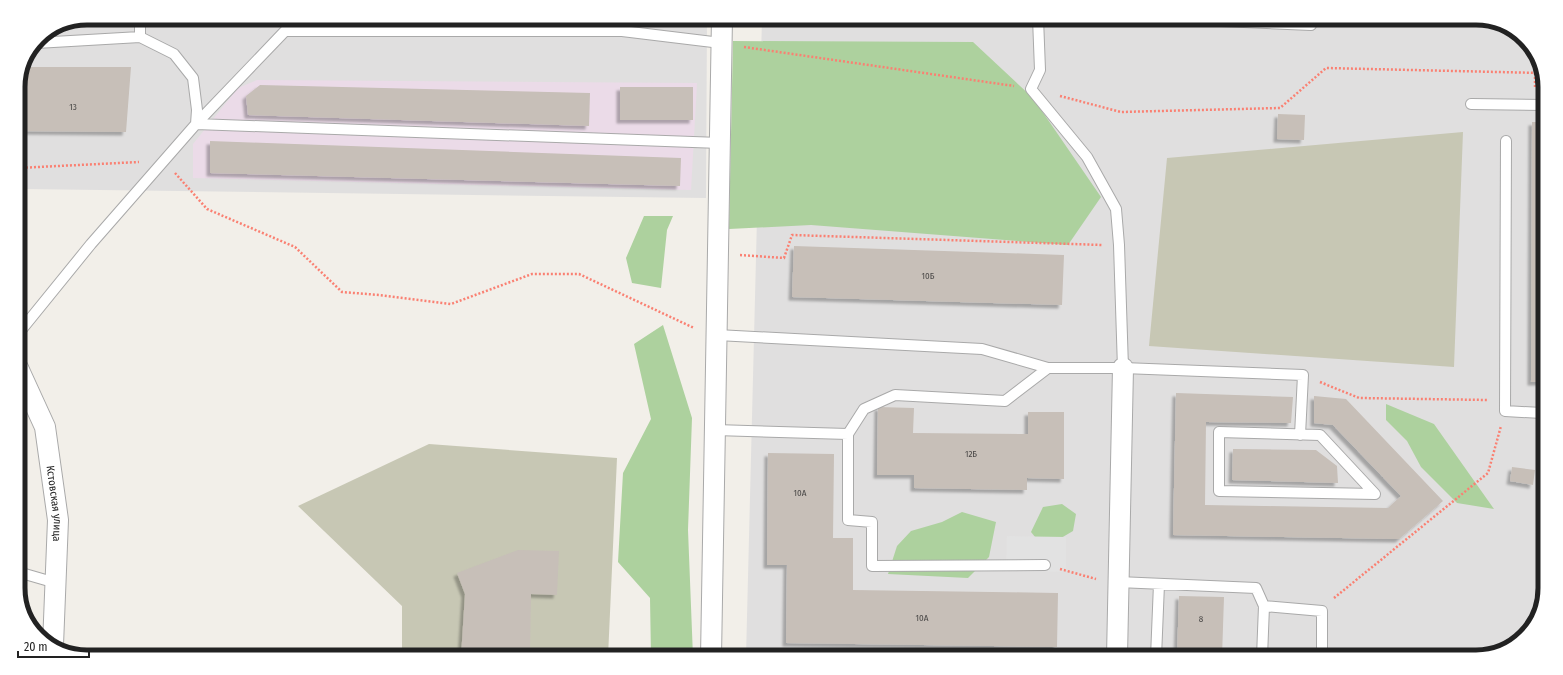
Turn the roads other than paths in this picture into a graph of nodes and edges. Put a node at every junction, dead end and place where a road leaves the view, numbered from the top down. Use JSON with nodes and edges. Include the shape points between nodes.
{"nodes":[{"id":1,"x":140,"y":25,"type":"edge"},
{"id":2,"x":290,"y":25,"type":"edge"},
{"id":3,"x":616,"y":25,"type":"edge"},
{"id":4,"x":722,"y":25,"type":"edge"},
{"id":5,"x":1038,"y":25,"type":"edge"},
{"id":6,"x":285,"y":31,"type":"junction"},
{"id":7,"x":622,"y":31,"type":"junction"},
{"id":8,"x":140,"y":37,"type":"junction"},
{"id":9,"x":44,"y":43,"type":"edge"},
{"id":10,"x":721,"y":43,"type":"junction"},
{"id":11,"x":1471,"y":104,"type":"dead end"},
{"id":12,"x":1538,"y":105,"type":"edge"},
{"id":13,"x":196,"y":124,"type":"junction"},
{"id":14,"x":1506,"y":141,"type":"dead end"},
{"id":15,"x":720,"y":143,"type":"junction"},
{"id":16,"x":25,"y":325,"type":"edge"},
{"id":17,"x":717,"y":335,"type":"junction"},
{"id":18,"x":1048,"y":368,"type":"junction"},
{"id":19,"x":1123,"y":368,"type":"junction"},
{"id":20,"x":25,"y":383,"type":"edge"},
{"id":21,"x":1538,"y":413,"type":"edge"},
{"id":22,"x":715,"y":430,"type":"junction"},
{"id":23,"x":848,"y":434,"type":"junction"},
{"id":24,"x":1300,"y":434,"type":"junction"},
{"id":25,"x":1045,"y":565,"type":"road end"},
{"id":26,"x":25,"y":574,"type":"edge"},
{"id":27,"x":1118,"y":582,"type":"junction"},
{"id":28,"x":56,"y":583,"type":"junction"},
{"id":29,"x":1158,"y":584,"type":"junction"},
{"id":30,"x":1264,"y":606,"type":"junction"},
{"id":31,"x":53,"y":640,"type":"edge"},
{"id":32,"x":711,"y":650,"type":"edge"},
{"id":33,"x":1117,"y":650,"type":"edge"},
{"id":34,"x":1156,"y":650,"type":"edge"},
{"id":35,"x":1262,"y":650,"type":"edge"},
{"id":36,"x":1322,"y":650,"type":"edge"}],
"edges":[{"from":1,"to":8,"type":"lane"},
{"from":2,"to":6,"type":"lane"},
{"from":3,"to":7,"type":"lane"},
{"from":4,"to":10,"type":"street"},
{"from":5,"to":19,"type":"lane","via":[[1040,70],[1031,89],[1087,157],[1116,209],[1120,246]]},
{"from":6,"to":7,"type":"lane"},
{"from":6,"to":13,"type":"lane"},
{"from":7,"to":10,"type":"lane"},
{"from":8,"to":9,"type":"lane"},
{"from":8,"to":13,"type":"lane","via":[[174,54],[193,78]]},
{"from":10,"to":15,"type":"street"},
{"from":11,"to":12,"type":"lane"},
{"from":13,"to":15,"type":"lane"},
{"from":13,"to":16,"type":"lane","via":[[91,244]]},
{"from":14,"to":21,"type":"lane","via":[[1505,411]]},
{"from":15,"to":17,"type":"street"},
{"from":17,"to":18,"type":"lane","via":[[982,349]]},
{"from":17,"to":22,"type":"street"},
{"from":18,"to":19,"type":"lane"},
{"from":18,"to":23,"type":"lane","via":[[1006,401],[895,395],[864,409]]},
{"from":19,"to":24,"type":"lane","via":[[1303,374]]},
{"from":19,"to":27,"type":"street"},
{"from":20,"to":28,"type":"street","name":"Кстовская улица","via":[[45,427],[58,520]]},
{"from":22,"to":23,"type":"lane"},
{"from":22,"to":32,"type":"street"},
{"from":23,"to":25,"type":"lane","via":[[848,520],[872,522],[872,566]]},
{"from":24,"to":24,"type":"lane","via":[[1219,432],[1219,490],[1375,494],[1320,435]]},
{"from":26,"to":28,"type":"lane"},
{"from":27,"to":29,"type":"lane"},
{"from":27,"to":33,"type":"street"},
{"from":28,"to":31,"type":"street","name":"Кстовская улица"},
{"from":29,"to":30,"type":"lane","via":[[1256,588]]},
{"from":29,"to":34,"type":"lane"},
{"from":30,"to":35,"type":"lane"},
{"from":30,"to":36,"type":"lane","via":[[1322,611]]}]}
